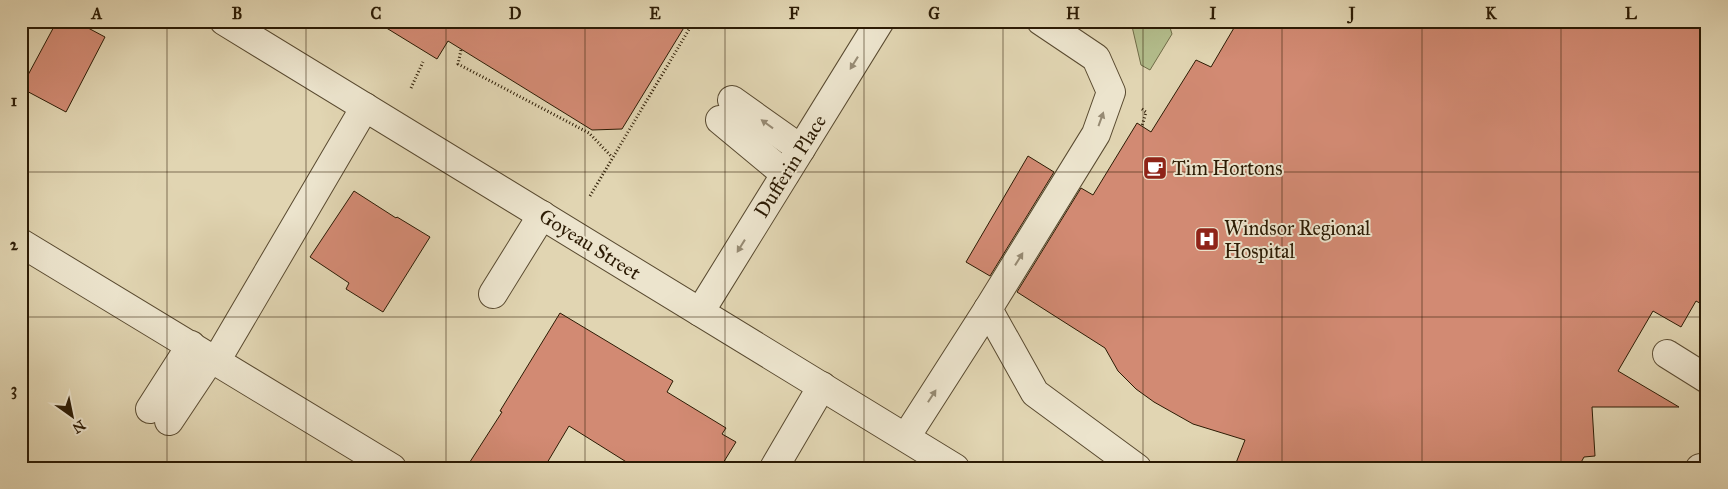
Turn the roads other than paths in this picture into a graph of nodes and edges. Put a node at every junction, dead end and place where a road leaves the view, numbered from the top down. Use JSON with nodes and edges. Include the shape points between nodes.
{"nodes":[{"id":1,"x":224,"y":21,"type":"edge"},
{"id":2,"x":880,"y":21,"type":"edge"},
{"id":3,"x":1041,"y":21,"type":"edge"},
{"id":4,"x":365,"y":107,"type":"junction"},
{"id":5,"x":801,"y":149,"type":"junction"},
{"id":6,"x":784,"y":174,"type":"junction"},
{"id":7,"x":542,"y":215,"type":"junction"},
{"id":8,"x":21,"y":243,"type":"edge"},
{"id":9,"x":493,"y":294,"type":"dead end"},
{"id":10,"x":988,"y":310,"type":"junction"},
{"id":11,"x":700,"y":312,"type":"junction"},
{"id":12,"x":1667,"y":354,"type":"dead end"},
{"id":13,"x":206,"y":355,"type":"junction"},
{"id":14,"x":1707,"y":380,"type":"edge"},
{"id":15,"x":822,"y":386,"type":"junction"},
{"id":16,"x":159,"y":415,"type":"dead end"},
{"id":17,"x":906,"y":437,"type":"junction"},
{"id":18,"x":1707,"y":466,"type":"edge"},
{"id":19,"x":392,"y":468,"type":"edge"},
{"id":20,"x":774,"y":468,"type":"edge"},
{"id":21,"x":955,"y":468,"type":"edge"},
{"id":22,"x":1138,"y":468,"type":"edge"},
{"id":23,"x":1700,"y":468,"type":"edge"}],
"edges":[{"from":1,"to":4,"type":"street","name":"Goyeau Street"},
{"from":2,"to":5,"type":"street","name":"Dufferin Place","one_way":true},
{"from":10,"to":3,"type":"street","one_way":true,"via":[[1096,134],[1111,92],[1096,58]]},
{"from":4,"to":7,"type":"street","name":"Goyeau Street"},
{"from":4,"to":13,"type":"street"},
{"from":5,"to":6,"type":"street","name":"Dufferin Place"},
{"from":5,"to":6,"type":"street","one_way":true,"via":[[726,110]]},
{"from":6,"to":11,"type":"street","name":"Dufferin Place","one_way":true},
{"from":7,"to":9,"type":"street"},
{"from":7,"to":11,"type":"street","name":"Goyeau Street"},
{"from":8,"to":13,"type":"street"},
{"from":17,"to":10,"type":"street","one_way":true},
{"from":10,"to":22,"type":"street","via":[[1035,393]]},
{"from":11,"to":15,"type":"street","name":"Goyeau Street"},
{"from":12,"to":14,"type":"street"},
{"from":13,"to":16,"type":"street"},
{"from":13,"to":19,"type":"street"},
{"from":15,"to":17,"type":"street","name":"Goyeau Street"},
{"from":15,"to":20,"type":"street"},
{"from":17,"to":21,"type":"street","name":"Goyeau Street"},
{"from":18,"to":23,"type":"street"}]}
